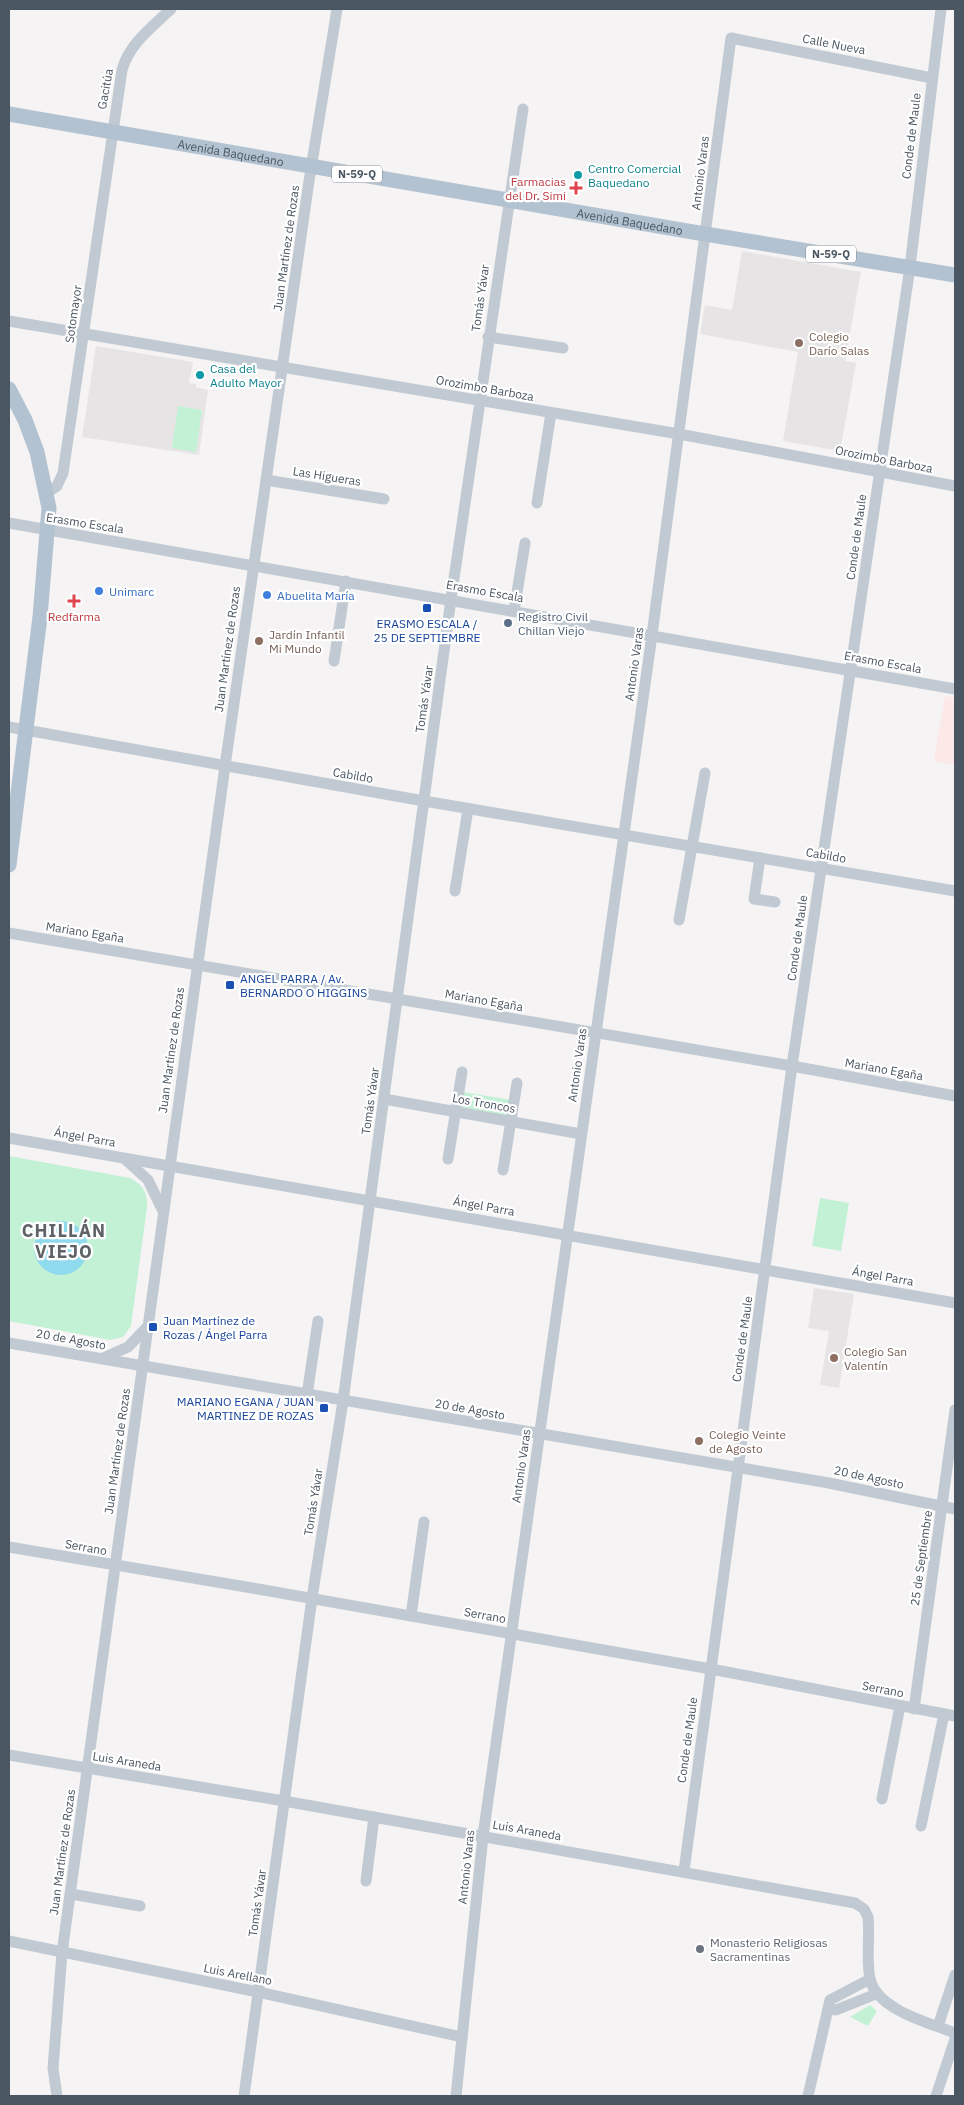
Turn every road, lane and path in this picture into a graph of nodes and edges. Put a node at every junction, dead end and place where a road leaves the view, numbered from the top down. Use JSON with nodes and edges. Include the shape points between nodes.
{"nodes":[{"id":1,"x":171,"y":9,"type":"edge"},
{"id":2,"x":337,"y":9,"type":"edge"},
{"id":3,"x":941,"y":9,"type":"edge"},
{"id":4,"x":731,"y":38,"type":"joint"},
{"id":5,"x":932,"y":78,"type":"junction"},
{"id":6,"x":522,"y":109,"type":"dead end"},
{"id":7,"x":9,"y":114,"type":"edge"},
{"id":8,"x":112,"y":132,"type":"junction"},
{"id":9,"x":312,"y":166,"type":"junction"},
{"id":10,"x":508,"y":201,"type":"junction"},
{"id":11,"x":706,"y":234,"type":"junction"},
{"id":12,"x":910,"y":267,"type":"junction"},
{"id":13,"x":955,"y":274,"type":"edge"},
{"id":14,"x":9,"y":321,"type":"edge"},
{"id":15,"x":84,"y":335,"type":"junction"},
{"id":16,"x":488,"y":336,"type":"junction"},
{"id":17,"x":563,"y":348,"type":"dead end"},
{"id":18,"x":282,"y":367,"type":"junction"},
{"id":19,"x":9,"y":389,"type":"edge"},
{"id":20,"x":479,"y":401,"type":"junction"},
{"id":21,"x":551,"y":413,"type":"junction"},
{"id":22,"x":679,"y":434,"type":"junction"},
{"id":23,"x":880,"y":472,"type":"junction"},
{"id":24,"x":266,"y":480,"type":"junction"},
{"id":25,"x":955,"y":486,"type":"edge"},
{"id":26,"x":47,"y":493,"type":"junction"},
{"id":27,"x":384,"y":499,"type":"dead end"},
{"id":28,"x":537,"y":503,"type":"dead end"},
{"id":29,"x":9,"y":523,"type":"edge"},
{"id":30,"x":48,"y":531,"type":"junction"},
{"id":31,"x":525,"y":543,"type":"dead end"},
{"id":32,"x":254,"y":564,"type":"junction"},
{"id":33,"x":346,"y":581,"type":"junction"},
{"id":34,"x":451,"y":600,"type":"junction"},
{"id":35,"x":514,"y":611,"type":"junction"},
{"id":36,"x":652,"y":635,"type":"junction"},
{"id":37,"x":334,"y":660,"type":"dead end"},
{"id":38,"x":850,"y":670,"type":"junction"},
{"id":39,"x":955,"y":689,"type":"edge"},
{"id":40,"x":9,"y":727,"type":"edge"},
{"id":41,"x":26,"y":730,"type":"junction"},
{"id":42,"x":224,"y":766,"type":"junction"},
{"id":43,"x":704,"y":773,"type":"dead end"},
{"id":44,"x":424,"y":801,"type":"junction"},
{"id":45,"x":468,"y":809,"type":"junction"},
{"id":46,"x":623,"y":835,"type":"junction"},
{"id":47,"x":692,"y":847,"type":"junction"},
{"id":48,"x":760,"y":858,"type":"junction"},
{"id":49,"x":9,"y":865,"type":"edge"},
{"id":50,"x":821,"y":868,"type":"junction"},
{"id":51,"x":455,"y":891,"type":"dead end"},
{"id":52,"x":955,"y":891,"type":"edge"},
{"id":53,"x":775,"y":902,"type":"dead end"},
{"id":54,"x":679,"y":920,"type":"dead end"},
{"id":55,"x":9,"y":933,"type":"edge"},
{"id":56,"x":197,"y":964,"type":"junction"},
{"id":57,"x":397,"y":999,"type":"junction"},
{"id":58,"x":595,"y":1032,"type":"junction"},
{"id":59,"x":792,"y":1066,"type":"junction"},
{"id":60,"x":462,"y":1072,"type":"dead end"},
{"id":61,"x":517,"y":1082,"type":"dead end"},
{"id":62,"x":955,"y":1096,"type":"edge"},
{"id":63,"x":384,"y":1099,"type":"junction"},
{"id":64,"x":456,"y":1112,"type":"junction"},
{"id":65,"x":511,"y":1121,"type":"junction"},
{"id":66,"x":580,"y":1134,"type":"junction"},
{"id":67,"x":9,"y":1138,"type":"edge"},
{"id":68,"x":124,"y":1158,"type":"junction"},
{"id":69,"x":448,"y":1159,"type":"dead end"},
{"id":70,"x":168,"y":1165,"type":"junction"},
{"id":71,"x":503,"y":1170,"type":"dead end"},
{"id":72,"x":370,"y":1200,"type":"junction"},
{"id":73,"x":162,"y":1211,"type":"junction"},
{"id":74,"x":566,"y":1234,"type":"junction"},
{"id":75,"x":766,"y":1269,"type":"junction"},
{"id":76,"x":955,"y":1303,"type":"edge"},
{"id":77,"x":318,"y":1321,"type":"dead end"},
{"id":78,"x":148,"y":1326,"type":"junction"},
{"id":79,"x":9,"y":1343,"type":"edge"},
{"id":80,"x":101,"y":1359,"type":"junction"},
{"id":81,"x":143,"y":1366,"type":"junction"},
{"id":82,"x":307,"y":1394,"type":"junction"},
{"id":83,"x":343,"y":1401,"type":"junction"},
{"id":84,"x":955,"y":1410,"type":"edge"},
{"id":85,"x":540,"y":1435,"type":"junction"},
{"id":86,"x":738,"y":1468,"type":"junction"},
{"id":87,"x":942,"y":1507,"type":"junction"},
{"id":88,"x":955,"y":1509,"type":"edge"},
{"id":89,"x":424,"y":1522,"type":"dead end"},
{"id":90,"x":9,"y":1547,"type":"edge"},
{"id":91,"x":115,"y":1566,"type":"junction"},
{"id":92,"x":312,"y":1598,"type":"junction"},
{"id":93,"x":410,"y":1616,"type":"junction"},
{"id":94,"x":512,"y":1634,"type":"junction"},
{"id":95,"x":711,"y":1669,"type":"junction"},
{"id":96,"x":900,"y":1706,"type":"junction"},
{"id":97,"x":914,"y":1709,"type":"junction"},
{"id":98,"x":950,"y":1715,"type":"edge"},
{"id":99,"x":9,"y":1756,"type":"edge"},
{"id":100,"x":88,"y":1768,"type":"junction"},
{"id":101,"x":882,"y":1799,"type":"dead end"},
{"id":102,"x":284,"y":1801,"type":"junction"},
{"id":103,"x":374,"y":1817,"type":"junction"},
{"id":104,"x":921,"y":1826,"type":"dead end"},
{"id":105,"x":483,"y":1836,"type":"junction"},
{"id":106,"x":684,"y":1871,"type":"junction"},
{"id":107,"x":366,"y":1881,"type":"dead end"},
{"id":108,"x":70,"y":1894,"type":"junction"},
{"id":109,"x":140,"y":1906,"type":"dead end"},
{"id":110,"x":9,"y":1941,"type":"edge"},
{"id":111,"x":62,"y":1953,"type":"junction"},
{"id":112,"x":955,"y":1974,"type":"edge"},
{"id":113,"x":870,"y":1979,"type":"junction"},
{"id":114,"x":258,"y":1992,"type":"junction"},
{"id":115,"x":876,"y":1994,"type":"junction"},
{"id":116,"x":828,"y":2009,"type":"junction"},
{"id":117,"x":938,"y":2026,"type":"junction"},
{"id":118,"x":955,"y":2033,"type":"edge"},
{"id":119,"x":462,"y":2037,"type":"junction"},
{"id":120,"x":955,"y":2038,"type":"edge"},
{"id":121,"x":57,"y":2096,"type":"edge"},
{"id":122,"x":244,"y":2096,"type":"edge"},
{"id":123,"x":456,"y":2096,"type":"edge"},
{"id":124,"x":808,"y":2096,"type":"edge"},
{"id":125,"x":936,"y":2096,"type":"edge"}],
"edges":[{"from":1,"to":8,"type":"street","name":"Gacitúa","via":[[126,56]]},
{"from":2,"to":9,"type":"street","name":"Juan Martínez de Rozas"},
{"from":3,"to":5,"type":"street","name":"Conde de Maule"},
{"from":4,"to":5,"type":"street","name":"Calle Nueva"},
{"from":4,"to":11,"type":"street","name":"Antonio Varas"},
{"from":5,"to":12,"type":"street","name":"Conde de Maule"},
{"from":6,"to":10,"type":"street","name":"Tomás Yávar"},
{"from":7,"to":8,"type":"main road","name":"Avenida Baquedano","number":"N-59-Q"},
{"from":8,"to":9,"type":"main road","name":"Avenida Baquedano","number":"N-59-Q"},
{"from":8,"to":15,"type":"street","name":"Sotomayor"},
{"from":9,"to":10,"type":"main road","name":"Avenida Baquedano","number":"N-59-Q"},
{"from":9,"to":18,"type":"street","name":"Juan Martínez de Rozas"},
{"from":10,"to":11,"type":"main road","name":"Avenida Baquedano","number":"N-59-Q"},
{"from":10,"to":16,"type":"street","name":"Tomás Yávar"},
{"from":11,"to":12,"type":"main road","name":"Avenida Baquedano","number":"N-59-Q"},
{"from":11,"to":22,"type":"street","name":"Antonio Varas"},
{"from":12,"to":13,"type":"main road","name":"Avenida Baquedano","number":"N-59-Q"},
{"from":12,"to":23,"type":"street","name":"Conde de Maule"},
{"from":14,"to":15,"type":"street","name":"Orozimbo Barboza"},
{"from":15,"to":18,"type":"street","name":"Orozimbo Barboza"},
{"from":15,"to":26,"type":"street","name":"Sotomayor","via":[[63,473],[57,486]]},
{"from":16,"to":17,"type":"street"},
{"from":16,"to":20,"type":"street","name":"Tomás Yávar"},
{"from":18,"to":20,"type":"street","name":"Orozimbo Barboza"},
{"from":18,"to":24,"type":"street","name":"Juan Martínez de Rozas"},
{"from":19,"to":26,"type":"main road","via":[[37,452]]},
{"from":20,"to":21,"type":"street","name":"Orozimbo Barboza"},
{"from":20,"to":34,"type":"street","name":"Tomás Yávar"},
{"from":21,"to":22,"type":"street","name":"Orozimbo Barboza"},
{"from":21,"to":28,"type":"street"},
{"from":22,"to":23,"type":"street","name":"Orozimbo Barboza"},
{"from":22,"to":36,"type":"street","name":"Antonio Varas"},
{"from":23,"to":25,"type":"street","name":"Orozimbo Barboza"},
{"from":23,"to":38,"type":"street","name":"Conde de Maule"},
{"from":24,"to":27,"type":"street","name":"Las Higueras"},
{"from":24,"to":32,"type":"street","name":"Juan Martínez de Rozas"},
{"from":26,"to":30,"type":"main road"},
{"from":29,"to":30,"type":"street","name":"Erasmo Escala"},
{"from":30,"to":32,"type":"street","name":"Erasmo Escala"},
{"from":30,"to":41,"type":"main road"},
{"from":31,"to":35,"type":"street"},
{"from":32,"to":33,"type":"street","name":"Erasmo Escala"},
{"from":32,"to":42,"type":"street","name":"Juan Martínez de Rozas"},
{"from":33,"to":34,"type":"street","name":"Erasmo Escala"},
{"from":33,"to":37,"type":"street"},
{"from":34,"to":35,"type":"street","name":"Erasmo Escala"},
{"from":34,"to":44,"type":"street","name":"Tomás Yávar"},
{"from":35,"to":36,"type":"street","name":"Erasmo Escala"},
{"from":36,"to":38,"type":"street","name":"Erasmo Escala"},
{"from":36,"to":46,"type":"street","name":"Antonio Varas"},
{"from":38,"to":39,"type":"street","name":"Erasmo Escala"},
{"from":38,"to":50,"type":"street","name":"Conde de Maule"},
{"from":40,"to":41,"type":"street","name":"Cabildo"},
{"from":41,"to":42,"type":"street","name":"Cabildo"},
{"from":41,"to":49,"type":"main road"},
{"from":42,"to":44,"type":"street","name":"Cabildo"},
{"from":42,"to":56,"type":"street","name":"Juan Martínez de Rozas"},
{"from":43,"to":47,"type":"street"},
{"from":44,"to":45,"type":"street","name":"Cabildo"},
{"from":44,"to":57,"type":"street","name":"Tomás Yávar"},
{"from":45,"to":46,"type":"street","name":"Cabildo"},
{"from":45,"to":51,"type":"street"},
{"from":46,"to":47,"type":"street","name":"Cabildo"},
{"from":46,"to":58,"type":"street","name":"Antonio Varas"},
{"from":47,"to":48,"type":"street","name":"Cabildo"},
{"from":47,"to":54,"type":"street"},
{"from":48,"to":50,"type":"street","name":"Cabildo"},
{"from":48,"to":53,"type":"street","via":[[754,899]]},
{"from":50,"to":52,"type":"street","name":"Cabildo"},
{"from":50,"to":59,"type":"street","name":"Conde de Maule"},
{"from":55,"to":56,"type":"street","name":"Mariano Egaña"},
{"from":56,"to":57,"type":"street","name":"Mariano Egaña"},
{"from":56,"to":70,"type":"street","name":"Juan Martínez de Rozas"},
{"from":57,"to":58,"type":"street","name":"Mariano Egaña"},
{"from":57,"to":63,"type":"street","name":"Tomás Yávar"},
{"from":58,"to":59,"type":"street","name":"Mariano Egaña"},
{"from":58,"to":66,"type":"street","name":"Antonio Varas"},
{"from":59,"to":62,"type":"street","name":"Mariano Egaña"},
{"from":59,"to":75,"type":"street","name":"Conde de Maule"},
{"from":60,"to":64,"type":"street"},
{"from":61,"to":65,"type":"street"},
{"from":63,"to":64,"type":"street","name":"Los Troncos"},
{"from":63,"to":72,"type":"street","name":"Tomás Yávar"},
{"from":64,"to":65,"type":"street","name":"Los Troncos"},
{"from":64,"to":69,"type":"street"},
{"from":65,"to":66,"type":"street","name":"Los Troncos"},
{"from":65,"to":71,"type":"street"},
{"from":66,"to":74,"type":"street","name":"Antonio Varas"},
{"from":67,"to":68,"type":"street","name":"Ángel Parra"},
{"from":68,"to":70,"type":"street","name":"Ángel Parra"},
{"from":68,"to":73,"type":"street","via":[[148,1180]]},
{"from":70,"to":72,"type":"street","name":"Ángel Parra"},
{"from":70,"to":73,"type":"street","name":"Juan Martínez de Rozas"},
{"from":72,"to":74,"type":"street","name":"Ángel Parra"},
{"from":72,"to":83,"type":"street","name":"Tomás Yávar"},
{"from":73,"to":78,"type":"street","name":"Juan Martínez de Rozas"},
{"from":74,"to":75,"type":"street","name":"Ángel Parra"},
{"from":74,"to":85,"type":"street","name":"Antonio Varas"},
{"from":75,"to":76,"type":"street","name":"Ángel Parra"},
{"from":75,"to":86,"type":"street","name":"Conde de Maule"},
{"from":77,"to":82,"type":"street"},
{"from":78,"to":80,"type":"street","via":[[128,1347]]},
{"from":78,"to":81,"type":"street","name":"Juan Martínez de Rozas"},
{"from":79,"to":80,"type":"street","name":"20 de Agosto"},
{"from":80,"to":81,"type":"street","name":"20 de Agosto"},
{"from":81,"to":82,"type":"street","name":"20 de Agosto"},
{"from":81,"to":91,"type":"street","name":"Juan Martínez de Rozas"},
{"from":82,"to":83,"type":"street","name":"20 de Agosto"},
{"from":83,"to":85,"type":"street","name":"20 de Agosto"},
{"from":83,"to":92,"type":"street","name":"Tomás Yávar"},
{"from":84,"to":87,"type":"street","name":"25 de Septiembre"},
{"from":85,"to":86,"type":"street","name":"20 de Agosto"},
{"from":85,"to":94,"type":"street","name":"Antonio Varas"},
{"from":86,"to":87,"type":"street","name":"20 de Agosto"},
{"from":86,"to":95,"type":"street","name":"Conde de Maule"},
{"from":87,"to":88,"type":"street","name":"20 de Agosto"},
{"from":87,"to":97,"type":"street","name":"25 de Septiembre"},
{"from":89,"to":93,"type":"street"},
{"from":90,"to":91,"type":"street","name":"Serrano"},
{"from":91,"to":92,"type":"street","name":"Serrano"},
{"from":91,"to":100,"type":"street","name":"Juan Martínez de Rozas"},
{"from":92,"to":93,"type":"street","name":"Serrano"},
{"from":92,"to":102,"type":"street","name":"Tomás Yávar"},
{"from":93,"to":94,"type":"street","name":"Serrano"},
{"from":94,"to":95,"type":"street","name":"Serrano"},
{"from":94,"to":105,"type":"street","name":"Antonio Varas"},
{"from":95,"to":96,"type":"street","name":"Serrano"},
{"from":95,"to":106,"type":"street","name":"Conde de Maule"},
{"from":96,"to":97,"type":"street","name":"Serrano"},
{"from":96,"to":101,"type":"street"},
{"from":97,"to":98,"type":"street","name":"Serrano"},
{"from":98,"to":104,"type":"street"},
{"from":99,"to":100,"type":"street","name":"Luis Araneda"},
{"from":100,"to":102,"type":"street","name":"Luis Araneda"},
{"from":100,"to":108,"type":"street","name":"Juan Martínez de Rozas"},
{"from":102,"to":103,"type":"street","name":"Luis Araneda"},
{"from":102,"to":114,"type":"street","name":"Tomás Yávar"},
{"from":103,"to":105,"type":"street","name":"Luis Araneda"},
{"from":103,"to":107,"type":"street"},
{"from":105,"to":106,"type":"street","name":"Luis Araneda"},
{"from":105,"to":119,"type":"street","name":"Antonio Varas"},
{"from":106,"to":113,"type":"street","name":"Luis Araneda","via":[[860,1905],[868,1918]]},
{"from":108,"to":109,"type":"street"},
{"from":108,"to":111,"type":"street","name":"Juan Martínez de Rozas"},
{"from":110,"to":111,"type":"street","name":"Luis Arellano"},
{"from":111,"to":114,"type":"street","name":"Luis Arellano"},
{"from":111,"to":121,"type":"street","name":"Juan Martínez de Rozas","via":[[53,2068]]},
{"from":112,"to":117,"type":"street"},
{"from":113,"to":115,"type":"street","name":"Luis Araneda"},
{"from":113,"to":116,"type":"street","via":[[830,2000]]},
{"from":114,"to":119,"type":"street","name":"Luis Arellano"},
{"from":114,"to":122,"type":"street","name":"Tomás Yávar"},
{"from":115,"to":116,"type":"street","via":[[836,2010]]},
{"from":115,"to":117,"type":"street","via":[[898,2009]]},
{"from":116,"to":124,"type":"street"},
{"from":117,"to":118,"type":"street"},
{"from":119,"to":123,"type":"street","name":"Antonio Varas"},
{"from":120,"to":125,"type":"street"}]}
